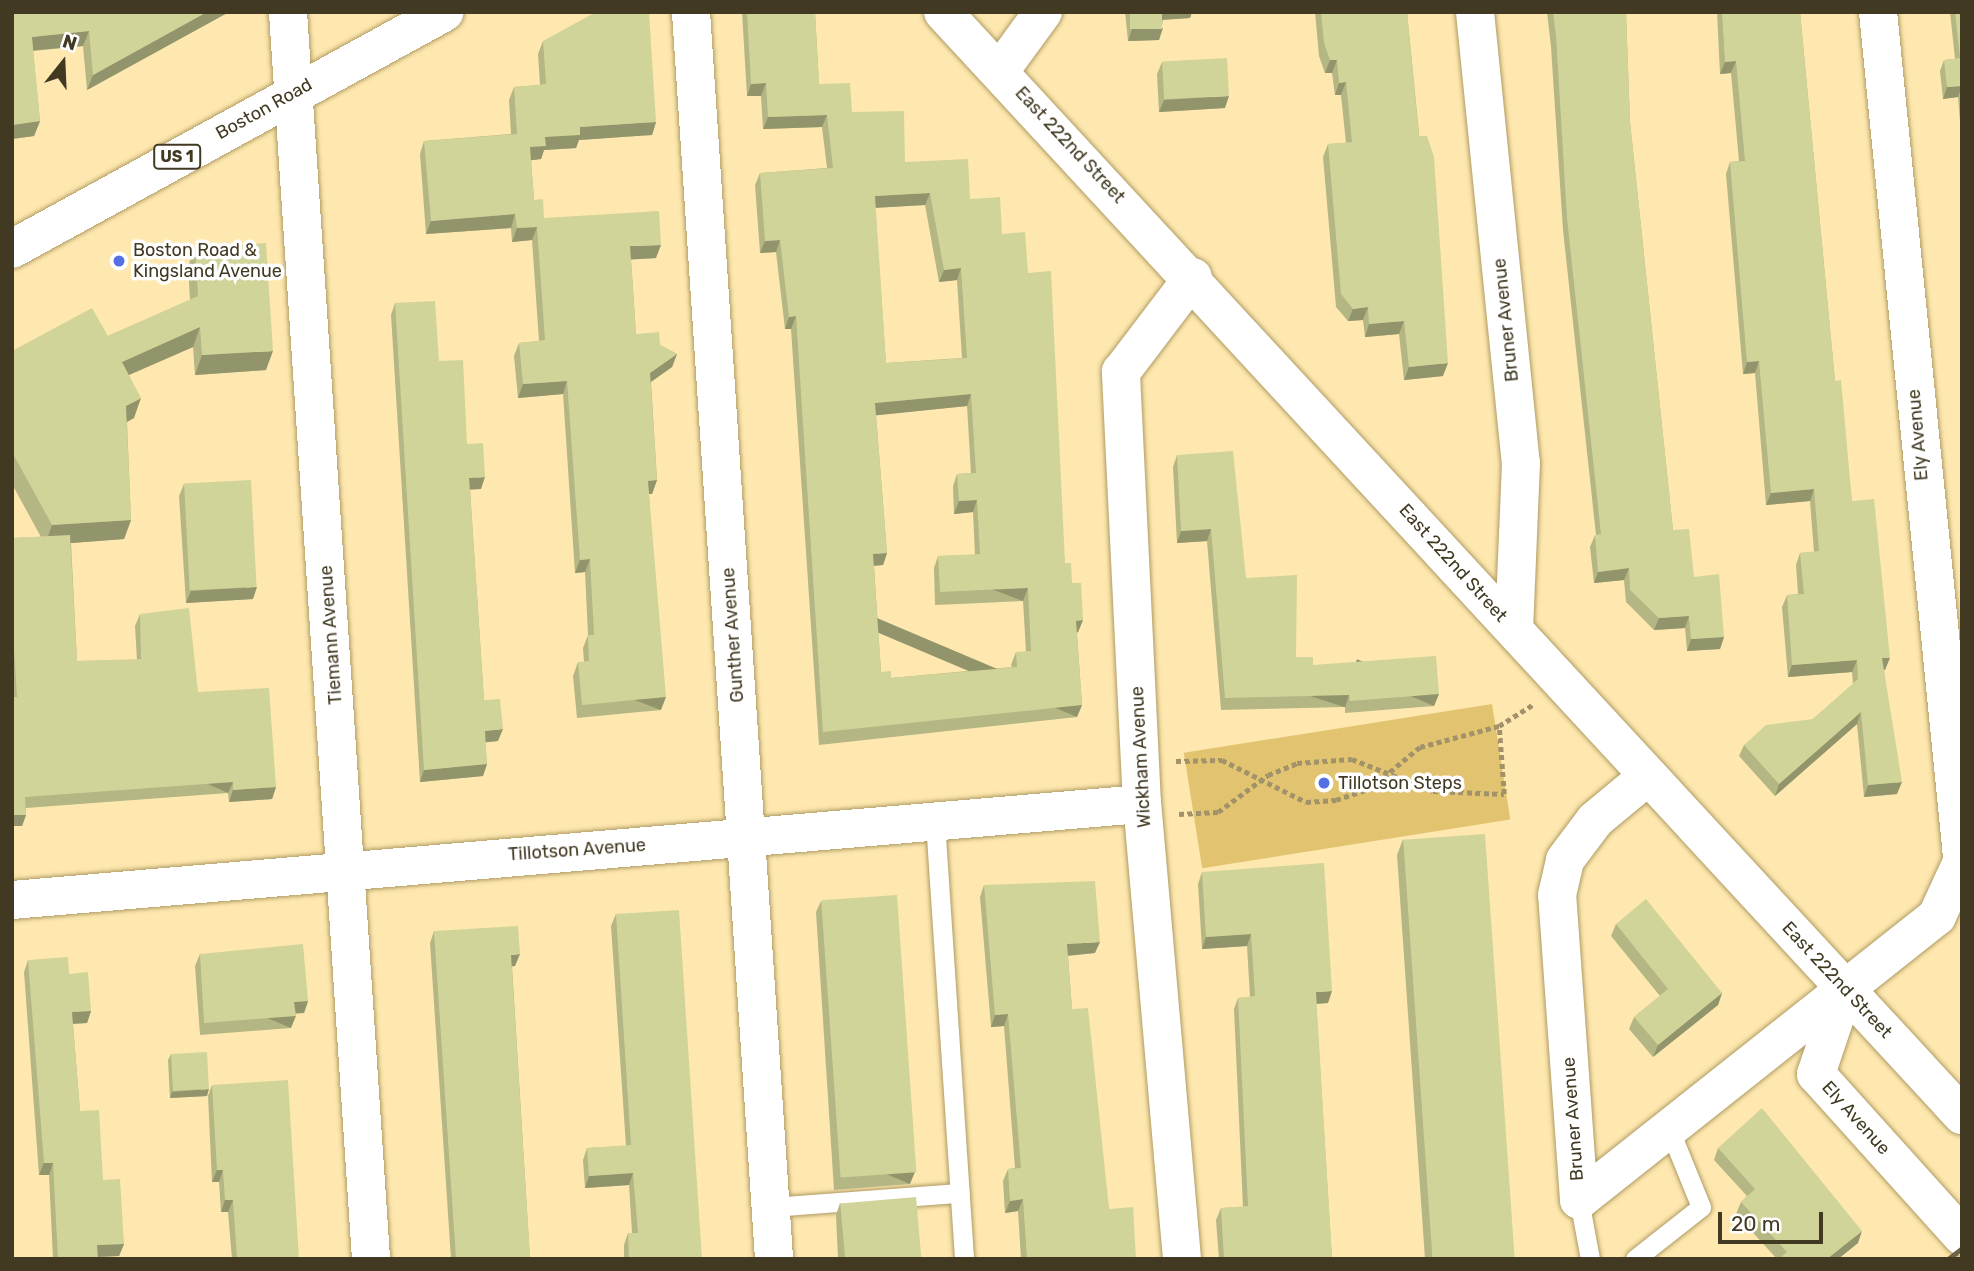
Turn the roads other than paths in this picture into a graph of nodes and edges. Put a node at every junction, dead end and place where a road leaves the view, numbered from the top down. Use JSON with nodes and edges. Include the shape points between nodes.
{"nodes":[{"id":1,"x":288,"y":12,"type":"edge"},
{"id":2,"x":444,"y":12,"type":"edge"},
{"id":3,"x":691,"y":12,"type":"edge"},
{"id":4,"x":943,"y":12,"type":"edge"},
{"id":5,"x":1043,"y":12,"type":"edge"},
{"id":6,"x":1475,"y":12,"type":"edge"},
{"id":7,"x":1878,"y":12,"type":"edge"},
{"id":8,"x":1000,"y":71,"type":"junction"},
{"id":9,"x":295,"y":92,"type":"junction"},
{"id":10,"x":12,"y":248,"type":"edge"},
{"id":11,"x":1193,"y":277,"type":"junction"},
{"id":12,"x":1514,"y":629,"type":"junction"},
{"id":13,"x":1648,"y":776,"type":"junction"},
{"id":14,"x":1142,"y":804,"type":"junction"},
{"id":15,"x":1958,"y":808,"type":"edge"},
{"id":16,"x":934,"y":821,"type":"junction"},
{"id":17,"x":747,"y":836,"type":"junction"},
{"id":18,"x":1962,"y":859,"type":"edge"},
{"id":19,"x":346,"y":867,"type":"junction"},
{"id":20,"x":12,"y":900,"type":"edge"},
{"id":21,"x":1845,"y":988,"type":"junction"},
{"id":22,"x":1960,"y":1109,"type":"edge"},
{"id":23,"x":1670,"y":1128,"type":"junction"},
{"id":24,"x":959,"y":1193,"type":"junction"},
{"id":25,"x":1579,"y":1200,"type":"junction"},
{"id":26,"x":771,"y":1207,"type":"junction"},
{"id":27,"x":1962,"y":1236,"type":"edge"},
{"id":28,"x":371,"y":1259,"type":"edge"},
{"id":29,"x":774,"y":1259,"type":"edge"},
{"id":30,"x":964,"y":1259,"type":"edge"},
{"id":31,"x":1182,"y":1259,"type":"edge"},
{"id":32,"x":1590,"y":1259,"type":"edge"},
{"id":33,"x":1635,"y":1259,"type":"edge"}],
"edges":[{"from":1,"to":9,"type":"street","name":"Tiemann Avenue"},
{"from":2,"to":9,"type":"street","name":"Boston Road","number":"US 1"},
{"from":3,"to":17,"type":"street","name":"Gunther Avenue"},
{"from":4,"to":8,"type":"street","name":"East 222nd Street"},
{"from":5,"to":8,"type":"street"},
{"from":6,"to":12,"type":"street","name":"Bruner Avenue","via":[[1521,463]]},
{"from":7,"to":15,"type":"street","name":"Ely Avenue"},
{"from":8,"to":11,"type":"street","name":"East 222nd Street"},
{"from":9,"to":10,"type":"street","name":"Boston Road","number":"US 1"},
{"from":9,"to":19,"type":"street","name":"Tiemann Avenue"},
{"from":11,"to":12,"type":"street","name":"East 222nd Street"},
{"from":11,"to":14,"type":"street","name":"Wickham Avenue","via":[[1121,372]]},
{"from":12,"to":13,"type":"street","name":"East 222nd Street"},
{"from":13,"to":21,"type":"street","name":"East 222nd Street"},
{"from":13,"to":25,"type":"street","name":"Bruner Avenue","via":[[1595,820],[1565,860],[1557,895]]},
{"from":14,"to":16,"type":"street","name":"Tillotson Avenue"},
{"from":14,"to":31,"type":"street","name":"Wickham Avenue"},
{"from":15,"to":18,"type":"street","name":"Ely Avenue"},
{"from":16,"to":17,"type":"street","name":"Tillotson Avenue"},
{"from":16,"to":24,"type":"lane"},
{"from":17,"to":19,"type":"street","name":"Tillotson Avenue"},
{"from":17,"to":26,"type":"street","name":"Gunther Avenue"},
{"from":18,"to":21,"type":"street","name":"Ely Avenue","via":[[1937,916]]},
{"from":19,"to":20,"type":"street","name":"Tillotson Avenue"},
{"from":19,"to":28,"type":"street","name":"Tiemann Avenue"},
{"from":21,"to":22,"type":"street","name":"East 222nd Street"},
{"from":21,"to":23,"type":"street","name":"Bruner Avenue"},
{"from":21,"to":27,"type":"street","name":"Ely Avenue","via":[[1816,1074]]},
{"from":23,"to":25,"type":"street","name":"Bruner Avenue"},
{"from":23,"to":33,"type":"lane","via":[[1701,1207]]},
{"from":24,"to":26,"type":"lane"},
{"from":24,"to":30,"type":"lane"},
{"from":25,"to":32,"type":"lane"},
{"from":26,"to":29,"type":"street","name":"Gunther Avenue"}]}
